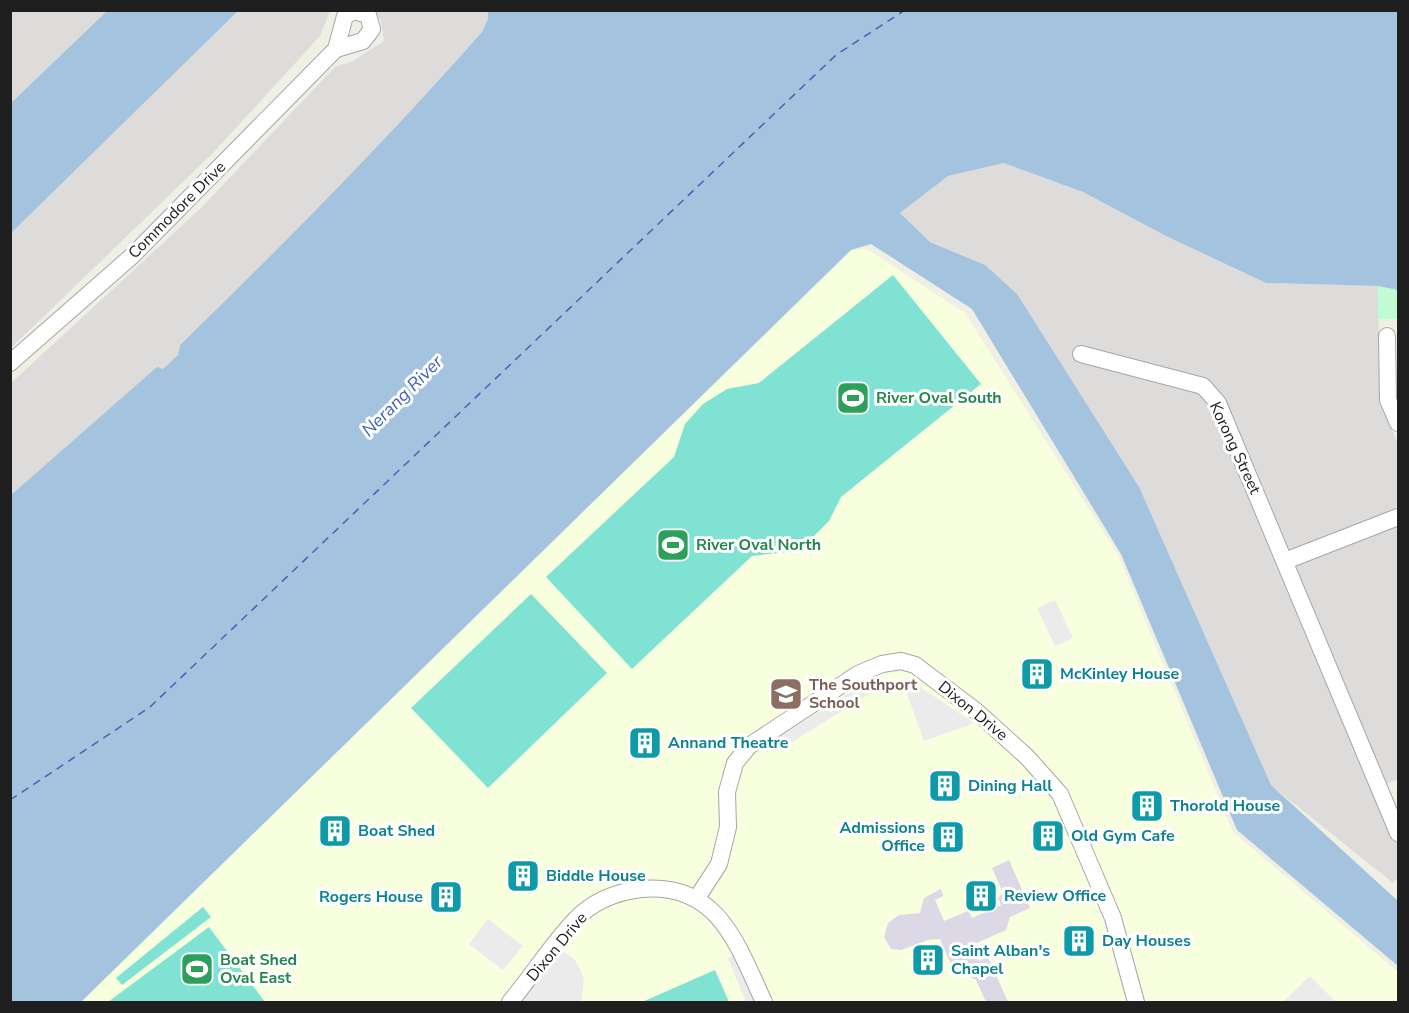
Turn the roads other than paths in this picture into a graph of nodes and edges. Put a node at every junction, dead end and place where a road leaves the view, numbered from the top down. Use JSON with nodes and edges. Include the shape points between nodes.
{"nodes":[{"id":1,"x":336,"y":49,"type":"dead end"},
{"id":2,"x":1387,"y":336,"type":"dead end"},
{"id":3,"x":1081,"y":354,"type":"dead end"},
{"id":4,"x":10,"y":363,"type":"edge"},
{"id":5,"x":1398,"y":423,"type":"edge"},
{"id":6,"x":1398,"y":517,"type":"edge"},
{"id":7,"x":1285,"y":561,"type":"junction"},
{"id":8,"x":1398,"y":833,"type":"edge"},
{"id":9,"x":697,"y":898,"type":"junction"},
{"id":10,"x":510,"y":1002,"type":"edge"},
{"id":11,"x":764,"y":1002,"type":"edge"},
{"id":12,"x":1136,"y":1002,"type":"edge"}],
"edges":[{"from":1,"to":4,"type":"street","name":"Commodore Drive","via":[[132,256]]},
{"from":2,"to":5,"type":"street","via":[[1388,400]]},
{"from":3,"to":7,"type":"street","name":"Korong Street","via":[[1203,386],[1218,403]]},
{"from":6,"to":7,"type":"street"},
{"from":7,"to":8,"type":"street","name":"Korong Street"},
{"from":9,"to":10,"type":"street","name":"Dixon Drive","via":[[652,888],[621,893],[594,905],[575,920]]},
{"from":9,"to":11,"type":"street","via":[[712,909],[736,941]]},
{"from":9,"to":12,"type":"street","name":"Dixon Drive","via":[[719,864],[728,827],[727,792],[735,763],[749,746],[858,674],[882,663],[901,661],[915,665],[976,711],[1027,757],[1060,794],[1113,918]]}]}
